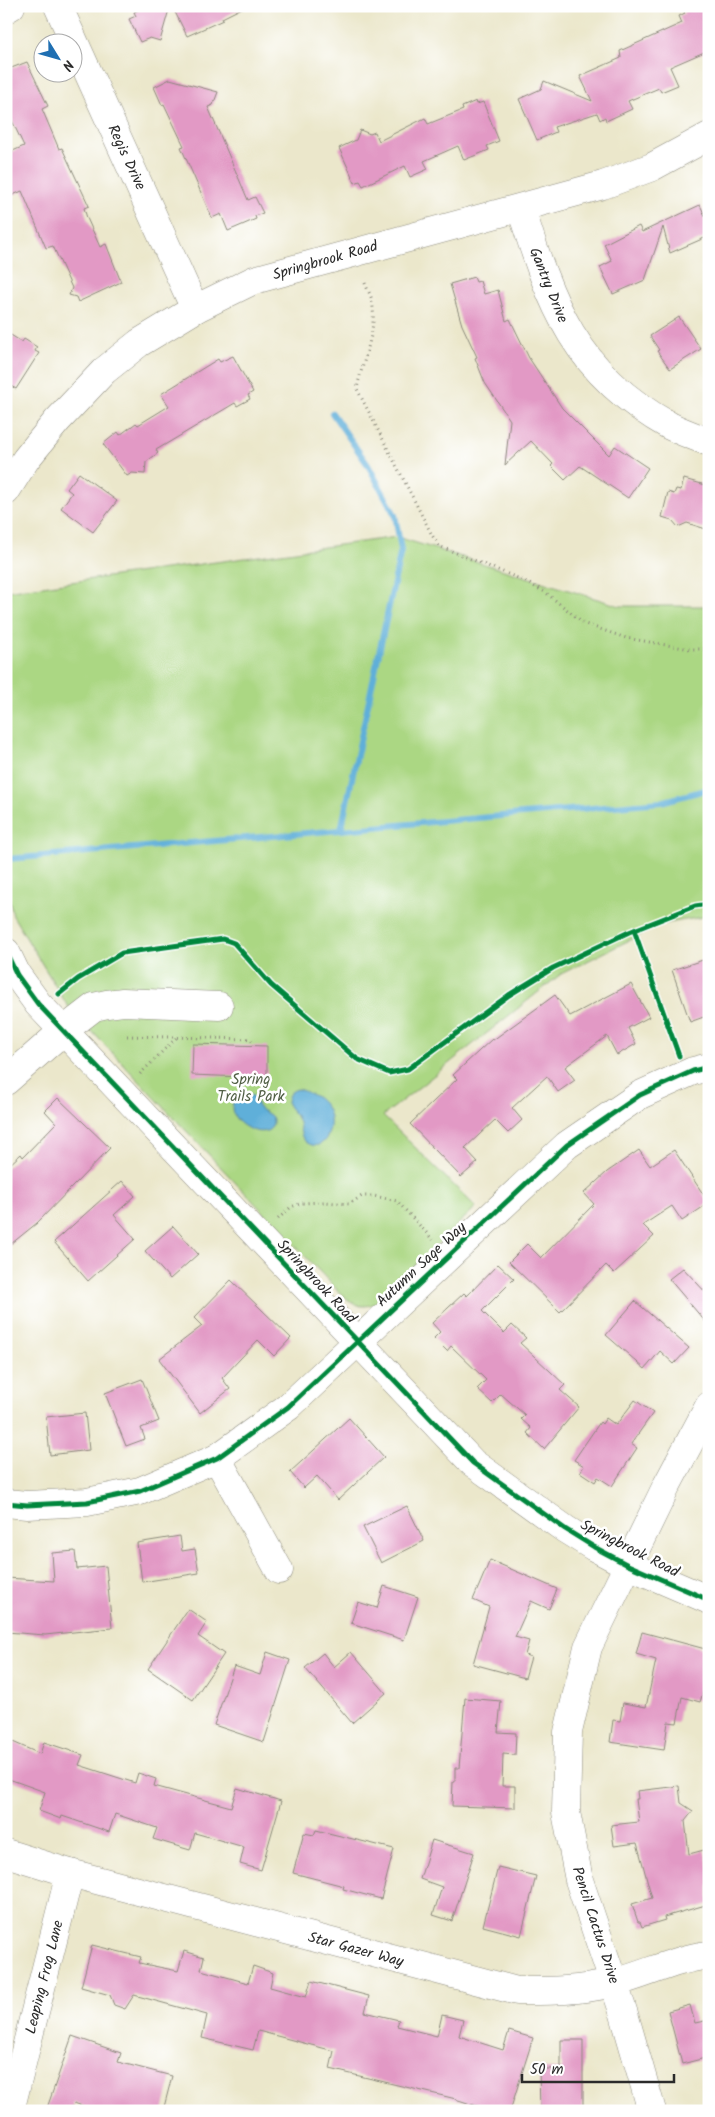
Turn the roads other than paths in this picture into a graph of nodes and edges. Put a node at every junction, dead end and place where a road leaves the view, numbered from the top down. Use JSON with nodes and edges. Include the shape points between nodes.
{"nodes":[{"id":1,"x":11,"y":6,"type":"edge"},
{"id":2,"x":58,"y":6,"type":"edge"},
{"id":3,"x":6,"y":8,"type":"edge"},
{"id":4,"x":709,"y":136,"type":"edge"},
{"id":5,"x":521,"y":208,"type":"junction"},
{"id":6,"x":196,"y":309,"type":"junction"},
{"id":7,"x":709,"y":442,"type":"edge"},
{"id":8,"x":16,"y":453,"type":"edge"},
{"id":9,"x":6,"y":491,"type":"edge"},
{"id":10,"x":6,"y":952,"type":"edge"},
{"id":11,"x":219,"y":1006,"type":"dead end"},
{"id":12,"x":63,"y":1031,"type":"junction"},
{"id":13,"x":709,"y":1067,"type":"edge"},
{"id":14,"x":6,"y":1081,"type":"edge"},
{"id":15,"x":357,"y":1342,"type":"junction"},
{"id":16,"x":709,"y":1406,"type":"edge"},
{"id":17,"x":217,"y":1458,"type":"junction"},
{"id":18,"x":6,"y":1503,"type":"edge"},
{"id":19,"x":628,"y":1565,"type":"junction"},
{"id":20,"x":279,"y":1570,"type":"dead end"},
{"id":21,"x":709,"y":1600,"type":"edge"},
{"id":22,"x":6,"y":1853,"type":"edge"},
{"id":23,"x":70,"y":1873,"type":"junction"},
{"id":24,"x":709,"y":1955,"type":"edge"},
{"id":25,"x":614,"y":1982,"type":"junction"},
{"id":26,"x":10,"y":2111,"type":"edge"},
{"id":27,"x":652,"y":2111,"type":"edge"}],
"edges":[{"from":1,"to":3,"type":"street"},
{"from":2,"to":6,"type":"street","name":"Regis Drive"},
{"from":4,"to":5,"type":"street","name":"Springbrook Road","via":[[644,170]]},
{"from":5,"to":6,"type":"street","name":"Springbrook Road","via":[[254,280]]},
{"from":5,"to":7,"type":"street","name":"Gantry Drive","via":[[541,272],[559,313],[588,359],[611,384],[640,407],[672,427]]},
{"from":6,"to":8,"type":"street","name":"Springbrook Road","via":[[139,343],[104,371],[57,421]]},
{"from":8,"to":9,"type":"street","name":"Springbrook Road"},
{"from":10,"to":12,"type":"street","name":"Springbrook Road","via":[[17,975]]},
{"from":11,"to":12,"type":"street","via":[[107,1004],[94,1008]]},
{"from":12,"to":14,"type":"street"},
{"from":12,"to":15,"type":"street","name":"Springbrook Road"},
{"from":13,"to":15,"type":"street","name":"Autumn Sage Way","via":[[640,1095],[566,1145]]},
{"from":15,"to":17,"type":"street","name":"Autumn Sage Way","via":[[288,1407]]},
{"from":15,"to":19,"type":"street","name":"Springbrook Road","via":[[473,1463],[565,1529]]},
{"from":16,"to":19,"type":"street","name":"Pencil Cactus Drive"},
{"from":17,"to":18,"type":"street","name":"Autumn Sage Way","via":[[140,1491],[87,1502]]},
{"from":17,"to":20,"type":"street"},
{"from":19,"to":21,"type":"street","name":"Springbrook Road"},
{"from":19,"to":25,"type":"street","name":"Pencil Cactus Drive","via":[[588,1647],[568,1732],[566,1812],[577,1870]]},
{"from":22,"to":23,"type":"street","name":"Star Gazer Way"},
{"from":23,"to":25,"type":"street","name":"Star Gazer Way","via":[[517,1991],[570,1991]]},
{"from":23,"to":26,"type":"street","name":"Leaping Frog Lane"},
{"from":24,"to":25,"type":"street","name":"Star Gazer Way","via":[[692,1957]]},
{"from":25,"to":27,"type":"street","name":"Pencil Cactus Drive"}]}
